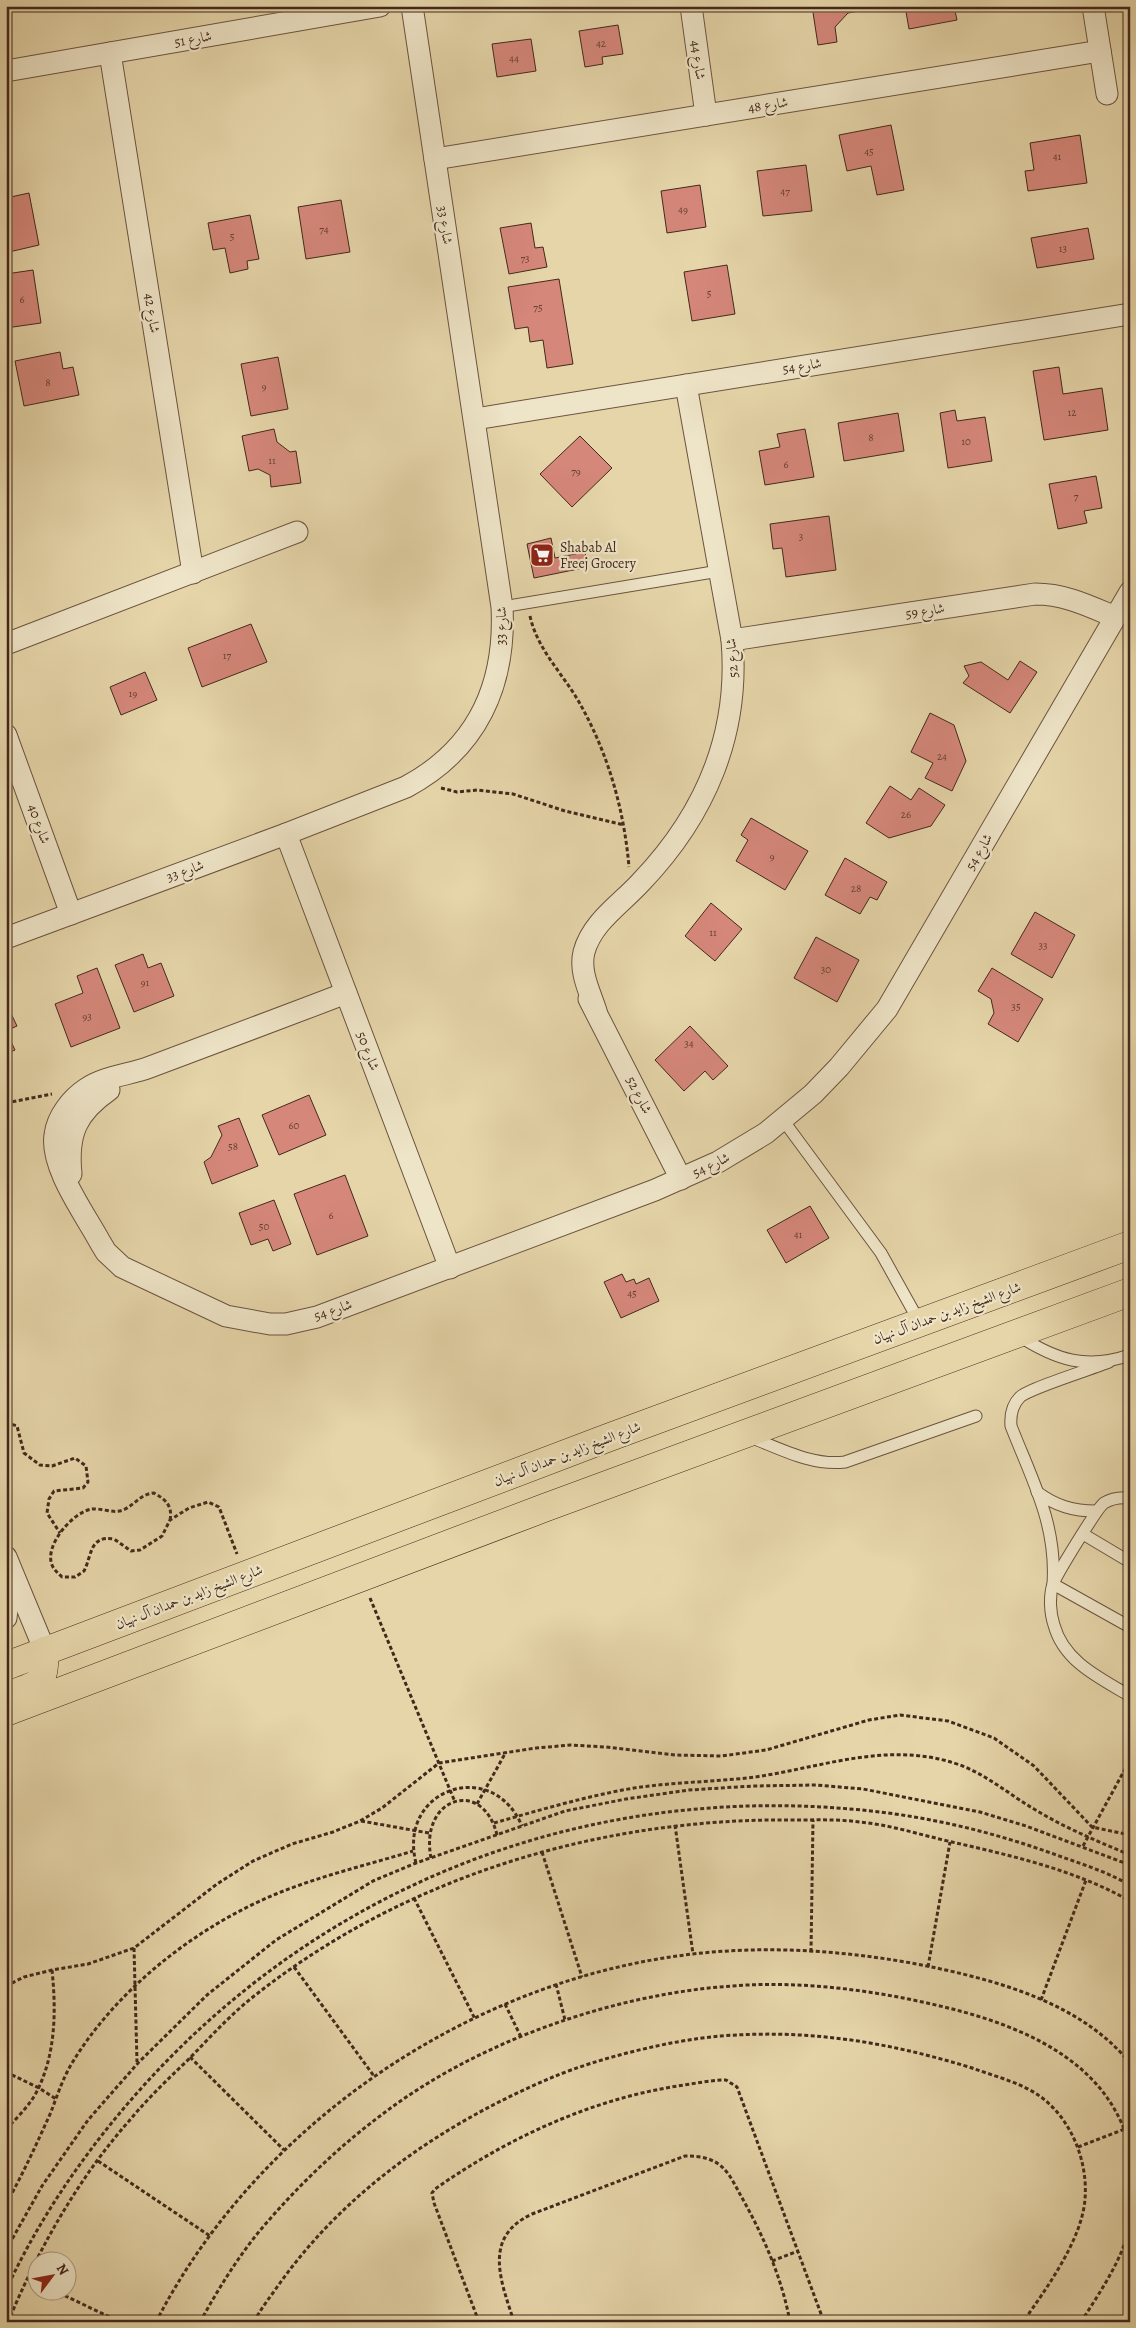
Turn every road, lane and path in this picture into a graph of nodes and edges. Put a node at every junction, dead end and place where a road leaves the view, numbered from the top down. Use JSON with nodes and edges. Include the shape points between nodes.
{"nodes":[{"id":1,"x":380,"y":6,"type":"edge"},
{"id":2,"x":412,"y":6,"type":"edge"},
{"id":3,"x":691,"y":6,"type":"edge"},
{"id":4,"x":1093,"y":6,"type":"edge"},
{"id":5,"x":1100,"y":51,"type":"junction"},
{"id":6,"x":110,"y":53,"type":"junction"},
{"id":7,"x":6,"y":71,"type":"edge"},
{"id":8,"x":1107,"y":94,"type":"dead end"},
{"id":9,"x":706,"y":114,"type":"junction"},
{"id":10,"x":435,"y":159,"type":"junction"},
{"id":11,"x":1130,"y":314,"type":"edge"},
{"id":12,"x":686,"y":385,"type":"junction"},
{"id":13,"x":475,"y":419,"type":"junction"},
{"id":14,"x":297,"y":532,"type":"dead end"},
{"id":15,"x":719,"y":571,"type":"junction"},
{"id":16,"x":193,"y":572,"type":"junction"},
{"id":17,"x":1130,"y":592,"type":"edge"},
{"id":18,"x":527,"y":603,"type":"junction"},
{"id":19,"x":502,"y":606,"type":"junction"},
{"id":20,"x":1116,"y":617,"type":"junction"},
{"id":21,"x":732,"y":640,"type":"junction"},
{"id":22,"x":6,"y":644,"type":"edge"},
{"id":23,"x":6,"y":735,"type":"edge"},
{"id":24,"x":424,"y":777,"type":"junction"},
{"id":25,"x":624,"y":825,"type":"junction"},
{"id":26,"x":286,"y":834,"type":"junction"},
{"id":27,"x":627,"y":849,"type":"dead end"},
{"id":28,"x":71,"y":914,"type":"junction"},
{"id":29,"x":6,"y":938,"type":"edge"},
{"id":30,"x":346,"y":993,"type":"junction"},
{"id":31,"x":144,"y":1069,"type":"junction"},
{"id":32,"x":85,"y":1090,"type":"junction"},
{"id":33,"x":6,"y":1103,"type":"edge"},
{"id":34,"x":783,"y":1120,"type":"junction"},
{"id":35,"x":681,"y":1179,"type":"junction"},
{"id":36,"x":73,"y":1193,"type":"junction"},
{"id":37,"x":1130,"y":1245,"type":"edge"},
{"id":38,"x":450,"y":1268,"type":"junction"},
{"id":39,"x":1130,"y":1292,"type":"edge"},
{"id":40,"x":920,"y":1323,"type":"junction"},
{"id":41,"x":1015,"y":1334,"type":"junction"},
{"id":42,"x":1130,"y":1355,"type":"edge"},
{"id":43,"x":1109,"y":1362,"type":"junction"},
{"id":44,"x":976,"y":1416,"type":"dead end"},
{"id":45,"x":6,"y":1426,"type":"edge"},
{"id":46,"x":743,"y":1434,"type":"junction"},
{"id":47,"x":1037,"y":1492,"type":"junction"},
{"id":48,"x":1130,"y":1498,"type":"edge"},
{"id":49,"x":1096,"y":1511,"type":"junction"},
{"id":50,"x":170,"y":1520,"type":"junction"},
{"id":51,"x":60,"y":1533,"type":"junction"},
{"id":52,"x":1083,"y":1534,"type":"junction"},
{"id":53,"x":6,"y":1557,"type":"edge"},
{"id":54,"x":1130,"y":1562,"type":"edge"},
{"id":55,"x":245,"y":1576,"type":"junction"},
{"id":56,"x":362,"y":1579,"type":"junction"},
{"id":57,"x":6,"y":1583,"type":"edge"},
{"id":58,"x":1053,"y":1584,"type":"junction"},
{"id":59,"x":6,"y":1618,"type":"edge"},
{"id":60,"x":1130,"y":1628,"type":"edge"},
{"id":61,"x":45,"y":1651,"type":"junction"},
{"id":62,"x":6,"y":1666,"type":"edge"},
{"id":63,"x":1130,"y":1696,"type":"edge"},
{"id":64,"x":6,"y":1697,"type":"edge"},
{"id":65,"x":6,"y":1712,"type":"edge"},
{"id":66,"x":506,"y":1752,"type":"junction"},
{"id":67,"x":1130,"y":1760,"type":"edge"},
{"id":68,"x":438,"y":1763,"type":"junction"},
{"id":69,"x":450,"y":1790,"type":"junction"},
{"id":70,"x":485,"y":1790,"type":"junction"},
{"id":71,"x":455,"y":1802,"type":"junction"},
{"id":72,"x":477,"y":1804,"type":"junction"},
{"id":73,"x":518,"y":1816,"type":"junction"},
{"id":74,"x":813,"y":1820,"type":"junction"},
{"id":75,"x":360,"y":1821,"type":"junction"},
{"id":76,"x":494,"y":1823,"type":"junction"},
{"id":77,"x":675,"y":1825,"type":"junction"},
{"id":78,"x":522,"y":1826,"type":"junction"},
{"id":79,"x":1092,"y":1828,"type":"junction"},
{"id":80,"x":414,"y":1830,"type":"junction"},
{"id":81,"x":429,"y":1833,"type":"junction"},
{"id":82,"x":497,"y":1835,"type":"junction"},
{"id":83,"x":1130,"y":1835,"type":"edge"},
{"id":84,"x":1087,"y":1837,"type":"junction"},
{"id":85,"x":950,"y":1842,"type":"junction"},
{"id":86,"x":1084,"y":1846,"type":"junction"},
{"id":87,"x":413,"y":1851,"type":"junction"},
{"id":88,"x":542,"y":1852,"type":"junction"},
{"id":89,"x":1130,"y":1855,"type":"edge"},
{"id":90,"x":431,"y":1858,"type":"junction"},
{"id":91,"x":416,"y":1863,"type":"junction"},
{"id":92,"x":1130,"y":1865,"type":"edge"},
{"id":93,"x":1086,"y":1880,"type":"junction"},
{"id":94,"x":1130,"y":1885,"type":"edge"},
{"id":95,"x":414,"y":1898,"type":"junction"},
{"id":96,"x":1130,"y":1901,"type":"edge"},
{"id":97,"x":134,"y":1948,"type":"junction"},
{"id":98,"x":811,"y":1952,"type":"junction"},
{"id":99,"x":693,"y":1954,"type":"junction"},
{"id":100,"x":294,"y":1967,"type":"junction"},
{"id":101,"x":928,"y":1967,"type":"junction"},
{"id":102,"x":52,"y":1970,"type":"junction"},
{"id":103,"x":582,"y":1977,"type":"junction"},
{"id":104,"x":556,"y":1984,"type":"junction"},
{"id":105,"x":135,"y":1985,"type":"junction"},
{"id":106,"x":6,"y":1986,"type":"edge"},
{"id":107,"x":1041,"y":2000,"type":"junction"},
{"id":108,"x":506,"y":2004,"type":"junction"},
{"id":109,"x":475,"y":2019,"type":"junction"},
{"id":110,"x":565,"y":2020,"type":"junction"},
{"id":111,"x":521,"y":2037,"type":"junction"},
{"id":112,"x":190,"y":2057,"type":"junction"},
{"id":113,"x":138,"y":2062,"type":"junction"},
{"id":114,"x":1130,"y":2063,"type":"edge"},
{"id":115,"x":6,"y":2072,"type":"edge"},
{"id":116,"x":374,"y":2076,"type":"junction"},
{"id":117,"x":39,"y":2088,"type":"junction"},
{"id":118,"x":56,"y":2099,"type":"junction"},
{"id":119,"x":1130,"y":2127,"type":"edge"},
{"id":120,"x":6,"y":2129,"type":"edge"},
{"id":121,"x":1125,"y":2129,"type":"junction"},
{"id":122,"x":1078,"y":2147,"type":"junction"},
{"id":123,"x":1130,"y":2148,"type":"edge"},
{"id":124,"x":284,"y":2150,"type":"junction"},
{"id":125,"x":98,"y":2161,"type":"junction"},
{"id":126,"x":6,"y":2204,"type":"edge"},
{"id":127,"x":1130,"y":2225,"type":"edge"},
{"id":128,"x":210,"y":2236,"type":"junction"},
{"id":129,"x":6,"y":2250,"type":"edge"},
{"id":130,"x":42,"y":2250,"type":"edge"},
{"id":131,"x":798,"y":2251,"type":"junction"},
{"id":132,"x":772,"y":2261,"type":"junction"},
{"id":133,"x":28,"y":2279,"type":"edge"},
{"id":134,"x":6,"y":2290,"type":"edge"},
{"id":135,"x":74,"y":2300,"type":"edge"},
{"id":136,"x":1130,"y":2317,"type":"edge"},
{"id":137,"x":8,"y":2322,"type":"edge"},
{"id":138,"x":120,"y":2322,"type":"edge"},
{"id":139,"x":156,"y":2322,"type":"edge"},
{"id":140,"x":200,"y":2322,"type":"edge"},
{"id":141,"x":254,"y":2322,"type":"edge"},
{"id":142,"x":479,"y":2322,"type":"edge"},
{"id":143,"x":514,"y":2322,"type":"edge"},
{"id":144,"x":790,"y":2322,"type":"edge"},
{"id":145,"x":824,"y":2322,"type":"edge"},
{"id":146,"x":1023,"y":2322,"type":"edge"},
{"id":147,"x":1081,"y":2322,"type":"edge"},
{"id":148,"x":1127,"y":2322,"type":"edge"}],
"edges":[{"from":1,"to":6,"type":"street","name":"شارع 51"},
{"from":2,"to":10,"type":"street","name":"شارع 33"},
{"from":3,"to":9,"type":"street","name":"شارع 44"},
{"from":4,"to":5,"type":"street"},
{"from":5,"to":8,"type":"street"},
{"from":5,"to":9,"type":"street","name":"شارع 48"},
{"from":6,"to":7,"type":"street","name":"شارع 51"},
{"from":6,"to":16,"type":"street","name":"شارع 42"},
{"from":9,"to":10,"type":"street","name":"شارع 48"},
{"from":10,"to":13,"type":"street","name":"شارع 33"},
{"from":11,"to":12,"type":"street","name":"شارع 54"},
{"from":12,"to":13,"type":"street","name":"شارع 54"},
{"from":12,"to":15,"type":"street","name":"شارع 52"},
{"from":13,"to":19,"type":"street","name":"شارع 33"},
{"from":14,"to":16,"type":"street"},
{"from":15,"to":18,"type":"lane"},
{"from":15,"to":21,"type":"street","name":"شارع 52"},
{"from":16,"to":22,"type":"street"},
{"from":17,"to":20,"type":"street","name":"شارع 54"},
{"from":18,"to":19,"type":"lane"},
{"from":18,"to":25,"type":"path","via":[[541,644],[579,702],[595,734],[611,774]]},
{"from":19,"to":24,"type":"street","name":"شارع 33","via":[[502,648],[485,707],[465,740]]},
{"from":20,"to":21,"type":"street","name":"شارع 59","via":[[1071,598],[1035,594]]},
{"from":20,"to":34,"type":"street","name":"شارع 54","via":[[887,1009],[839,1067]]},
{"from":21,"to":35,"type":"street","name":"شارع 52","via":[[731,707],[715,769],[687,824],[658,864],[593,932],[584,953],[584,974],[596,1011]]},
{"from":23,"to":28,"type":"street","name":"شارع 40"},
{"from":24,"to":25,"type":"path","via":[[439,788],[513,794]]},
{"from":24,"to":26,"type":"street","name":"شارع 33"},
{"from":25,"to":27,"type":"path"},
{"from":26,"to":28,"type":"street","name":"شارع 33"},
{"from":26,"to":30,"type":"street","name":"شارع 50"},
{"from":28,"to":29,"type":"street","name":"شارع 33"},
{"from":30,"to":31,"type":"street","name":"شارع 54"},
{"from":30,"to":38,"type":"street","name":"شارع 50"},
{"from":31,"to":32,"type":"street","name":"شارع 54","via":[[107,1078]]},
{"from":31,"to":36,"type":"street","name":"شارع 54","via":[[90,1104],[77,1122],[69,1153]]},
{"from":32,"to":33,"type":"path"},
{"from":32,"to":36,"type":"street","name":"شارع 54","via":[[61,1117],[54,1137],[59,1166]]},
{"from":34,"to":35,"type":"street","name":"شارع 54","via":[[746,1147]]},
{"from":34,"to":40,"type":"lane","via":[[881,1253]]},
{"from":35,"to":38,"type":"street","name":"شارع 54"},
{"from":36,"to":38,"type":"street","name":"شارع 54","via":[[106,1252],[122,1267],[240,1320],[270,1324],[302,1321]]},
{"from":37,"to":40,"type":"main road","name":"شارع الشيخ زايد بن حمدان آل نهيان"},
{"from":39,"to":41,"type":"main road"},
{"from":40,"to":55,"type":"main road","name":"شارع الشيخ زايد بن حمدان آل نهيان"},
{"from":41,"to":43,"type":"lane","via":[[1059,1356],[1091,1363]]},
{"from":41,"to":46,"type":"main road"},
{"from":42,"to":43,"type":"lane"},
{"from":43,"to":47,"type":"lane","via":[[1028,1392],[1012,1408],[1011,1426]]},
{"from":44,"to":46,"type":"lane","via":[[845,1462],[833,1463],[809,1460]]},
{"from":45,"to":51,"type":"path","via":[[17,1426],[24,1452],[40,1465],[52,1466],[75,1458],[86,1466],[89,1474],[86,1485],[78,1489],[57,1489],[51,1494],[47,1513]]},
{"from":46,"to":56,"type":"main road"},
{"from":47,"to":49,"type":"lane","via":[[1065,1508]]},
{"from":47,"to":58,"type":"lane","via":[[1052,1537],[1055,1560]]},
{"from":48,"to":49,"type":"lane","via":[[1112,1499]]},
{"from":49,"to":52,"type":"lane"},
{"from":50,"to":51,"type":"path","via":[[171,1510],[167,1502],[154,1493],[120,1511],[87,1511]]},
{"from":50,"to":51,"type":"path","via":[[162,1536],[140,1550],[131,1551],[114,1539],[101,1541],[89,1552],[84,1571],[70,1578],[62,1576],[52,1564],[51,1552]]},
{"from":50,"to":55,"type":"path","via":[[202,1503],[214,1503],[219,1507]]},
{"from":52,"to":54,"type":"lane"},
{"from":52,"to":58,"type":"lane"},
{"from":53,"to":61,"type":"street"},
{"from":55,"to":61,"type":"main road","name":"شارع الشيخ زايد بن حمدان آل نهيان"},
{"from":56,"to":65,"type":"main road"},
{"from":56,"to":68,"type":"path"},
{"from":57,"to":59,"type":"street"},
{"from":58,"to":60,"type":"lane"},
{"from":58,"to":63,"type":"lane","via":[[1054,1626],[1062,1645],[1075,1661]]},
{"from":61,"to":62,"type":"main road","name":"شارع الشيخ زايد بن حمدان آل نهيان"},
{"from":61,"to":64,"type":"main road","via":[[44,1675],[40,1682]]},
{"from":66,"to":68,"type":"path"},
{"from":66,"to":70,"type":"path"},
{"from":66,"to":79,"type":"path","via":[[571,1745],[721,1756],[766,1750],[869,1720],[900,1715],[948,1721],[994,1738],[1034,1766]]},
{"from":67,"to":79,"type":"path"},
{"from":68,"to":69,"type":"path"},
{"from":68,"to":75,"type":"path","via":[[382,1808]]},
{"from":69,"to":70,"type":"path"},
{"from":69,"to":71,"type":"path"},
{"from":69,"to":80,"type":"path","via":[[427,1806]]},
{"from":70,"to":72,"type":"path"},
{"from":70,"to":73,"type":"path","via":[[507,1803]]},
{"from":71,"to":72,"type":"path","via":[[463,1800]]},
{"from":71,"to":81,"type":"path","via":[[437,1813]]},
{"from":72,"to":76,"type":"path"},
{"from":73,"to":76,"type":"path"},
{"from":73,"to":78,"type":"path"},
{"from":73,"to":84,"type":"path","via":[[634,1788],[754,1777],[889,1753],[925,1756],[960,1765]]},
{"from":74,"to":77,"type":"path"},
{"from":74,"to":85,"type":"path","via":[[868,1823],[905,1829]]},
{"from":74,"to":98,"type":"path"},
{"from":75,"to":80,"type":"path"},
{"from":75,"to":97,"type":"path","via":[[292,1844],[253,1862],[217,1884]]},
{"from":76,"to":82,"type":"path"},
{"from":77,"to":88,"type":"path","via":[[608,1836]]},
{"from":77,"to":99,"type":"path"},
{"from":78,"to":82,"type":"path"},
{"from":78,"to":86,"type":"path","via":[[565,1811],[689,1790],[816,1785],[863,1789],[980,1812]]},
{"from":79,"to":83,"type":"path"},
{"from":79,"to":84,"type":"path"},
{"from":80,"to":81,"type":"path"},
{"from":80,"to":87,"type":"path"},
{"from":81,"to":90,"type":"path"},
{"from":82,"to":90,"type":"path"},
{"from":84,"to":86,"type":"path"},
{"from":84,"to":89,"type":"path"},
{"from":85,"to":93,"type":"path","via":[[1019,1857]]},
{"from":85,"to":101,"type":"path"},
{"from":86,"to":92,"type":"path"},
{"from":87,"to":91,"type":"path"},
{"from":87,"to":105,"type":"path","via":[[310,1882],[243,1910],[212,1928]]},
{"from":88,"to":95,"type":"path","via":[[477,1872]]},
{"from":88,"to":103,"type":"path"},
{"from":90,"to":91,"type":"path"},
{"from":91,"to":113,"type":"path","via":[[373,1882],[276,1940],[207,1995]]},
{"from":93,"to":96,"type":"path"},
{"from":93,"to":107,"type":"path"},
{"from":94,"to":134,"type":"path","via":[[1075,1861],[970,1828],[916,1817],[806,1806],[731,1806],[638,1815],[565,1831],[476,1859],[428,1878],[336,1926],[239,1993],[190,2036],[99,2137],[57,2195]]},
{"from":95,"to":100,"type":"path"},
{"from":95,"to":109,"type":"path"},
{"from":97,"to":102,"type":"path","via":[[88,1964]]},
{"from":97,"to":105,"type":"path"},
{"from":98,"to":99,"type":"path","via":[[772,1950]]},
{"from":98,"to":101,"type":"path","via":[[889,1958]]},
{"from":99,"to":103,"type":"path"},
{"from":100,"to":112,"type":"path","via":[[229,2018]]},
{"from":100,"to":116,"type":"path"},
{"from":101,"to":107,"type":"path","via":[[966,1974]]},
{"from":102,"to":106,"type":"path","via":[[24,1977]]},
{"from":102,"to":117,"type":"path","via":[[53,2031]]},
{"from":103,"to":104,"type":"path"},
{"from":104,"to":108,"type":"path"},
{"from":104,"to":110,"type":"path"},
{"from":105,"to":113,"type":"path"},
{"from":105,"to":118,"type":"path","via":[[102,2020],[71,2065]]},
{"from":107,"to":114,"type":"path","via":[[1100,2034]]},
{"from":108,"to":109,"type":"path"},
{"from":108,"to":111,"type":"path"},
{"from":109,"to":116,"type":"path"},
{"from":110,"to":111,"type":"path"},
{"from":110,"to":121,"type":"path","via":[[639,1999],[734,1986],[791,1985],[893,1996],[980,2016],[1048,2044],[1093,2080]]},
{"from":111,"to":140,"type":"path","via":[[450,2070],[384,2112],[324,2163],[268,2221],[224,2281]]},
{"from":112,"to":124,"type":"path"},
{"from":112,"to":125,"type":"path","via":[[126,2124]]},
{"from":113,"to":129,"type":"path","via":[[88,2120],[42,2186]]},
{"from":115,"to":117,"type":"path"},
{"from":116,"to":124,"type":"path"},
{"from":117,"to":118,"type":"path"},
{"from":117,"to":120,"type":"path"},
{"from":118,"to":126,"type":"path"},
{"from":119,"to":121,"type":"path"},
{"from":121,"to":122,"type":"path"},
{"from":121,"to":123,"type":"path"},
{"from":122,"to":141,"type":"path","via":[[1062,2119],[1041,2097],[1014,2083],[920,2052],[854,2039],[786,2034],[719,2036],[636,2051],[547,2080],[479,2111],[408,2156],[351,2201],[301,2254]]},
{"from":122,"to":146,"type":"path","via":[[1084,2173],[1085,2201],[1079,2227]]},
{"from":124,"to":128,"type":"path"},
{"from":125,"to":128,"type":"path"},
{"from":125,"to":130,"type":"path","via":[[71,2198]]},
{"from":127,"to":147,"type":"path","via":[[1112,2270]]},
{"from":128,"to":139,"type":"path"},
{"from":131,"to":132,"type":"path"},
{"from":131,"to":142,"type":"path","via":[[737,2088],[732,2082],[719,2080],[665,2088],[610,2102],[527,2134],[435,2189],[432,2193],[434,2203]]},
{"from":131,"to":145,"type":"path"},
{"from":132,"to":143,"type":"path","via":[[725,2170],[700,2156],[685,2156],[532,2214],[509,2229],[502,2240],[499,2267]]},
{"from":132,"to":144,"type":"path"},
{"from":133,"to":137,"type":"path"},
{"from":135,"to":138,"type":"path"},
{"from":136,"to":148,"type":"path"}]}
